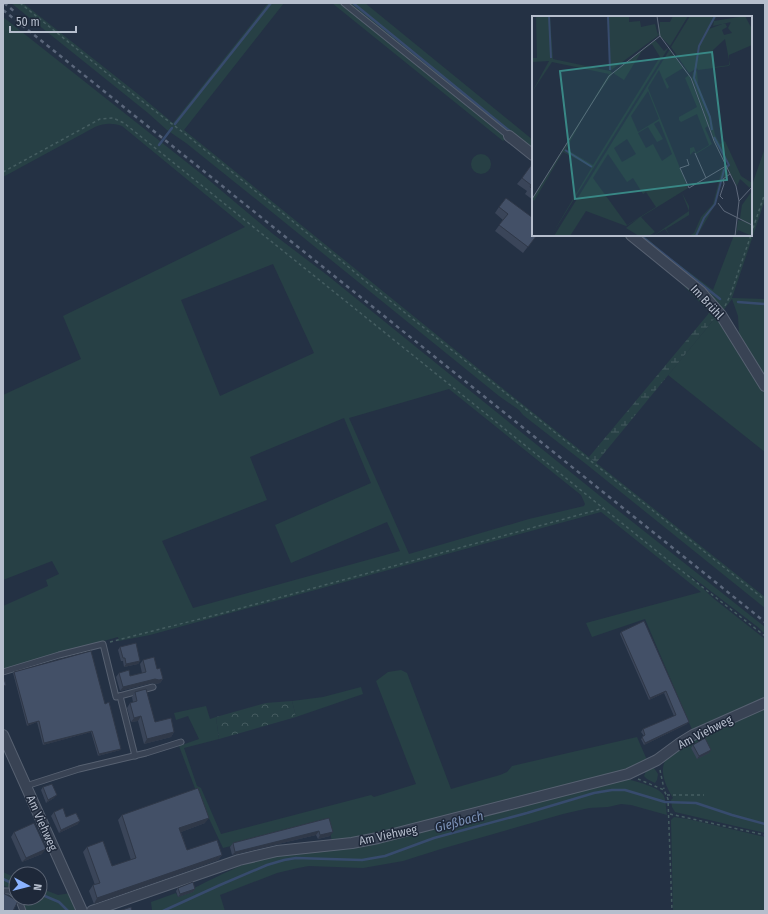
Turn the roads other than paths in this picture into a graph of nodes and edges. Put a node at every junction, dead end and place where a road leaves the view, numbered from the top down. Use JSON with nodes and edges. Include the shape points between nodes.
{"nodes":[{"id":1,"x":344,"y":3,"type":"edge"},
{"id":2,"x":509,"y":136,"type":"joint"},
{"id":3,"x":532,"y":154,"type":"edge"},
{"id":4,"x":632,"y":236,"type":"edge"},
{"id":5,"x":765,"y":386,"type":"edge"},
{"id":6,"x":3,"y":672,"type":"edge"},
{"id":7,"x":153,"y":688,"type":"dead end"},
{"id":8,"x":120,"y":696,"type":"junction"},
{"id":9,"x":765,"y":703,"type":"edge"},
{"id":10,"x":3,"y":735,"type":"edge"},
{"id":11,"x":181,"y":742,"type":"dead end"},
{"id":12,"x":135,"y":756,"type":"junction"},
{"id":13,"x":26,"y":786,"type":"junction"},
{"id":14,"x":82,"y":911,"type":"edge"},
{"id":15,"x":92,"y":911,"type":"edge"}],
"edges":[{"from":1,"to":2,"type":"lane"},
{"from":2,"to":3,"type":"street"},
{"from":4,"to":5,"type":"street","name":"Im Brühl","via":[[701,292],[721,315]]},
{"from":6,"to":8,"type":"lane","via":[[103,644],[116,698]]},
{"from":7,"to":8,"type":"lane"},
{"from":8,"to":12,"type":"lane"},
{"from":9,"to":15,"type":"street","name":"Am Viehweg","via":[[693,736],[657,760],[628,774],[378,838],[277,851],[239,860]]},
{"from":10,"to":13,"type":"street","name":"Am Viehweg"},
{"from":11,"to":12,"type":"lane"},
{"from":12,"to":13,"type":"lane","via":[[79,769]]},
{"from":13,"to":14,"type":"street","name":"Am Viehweg"}]}
